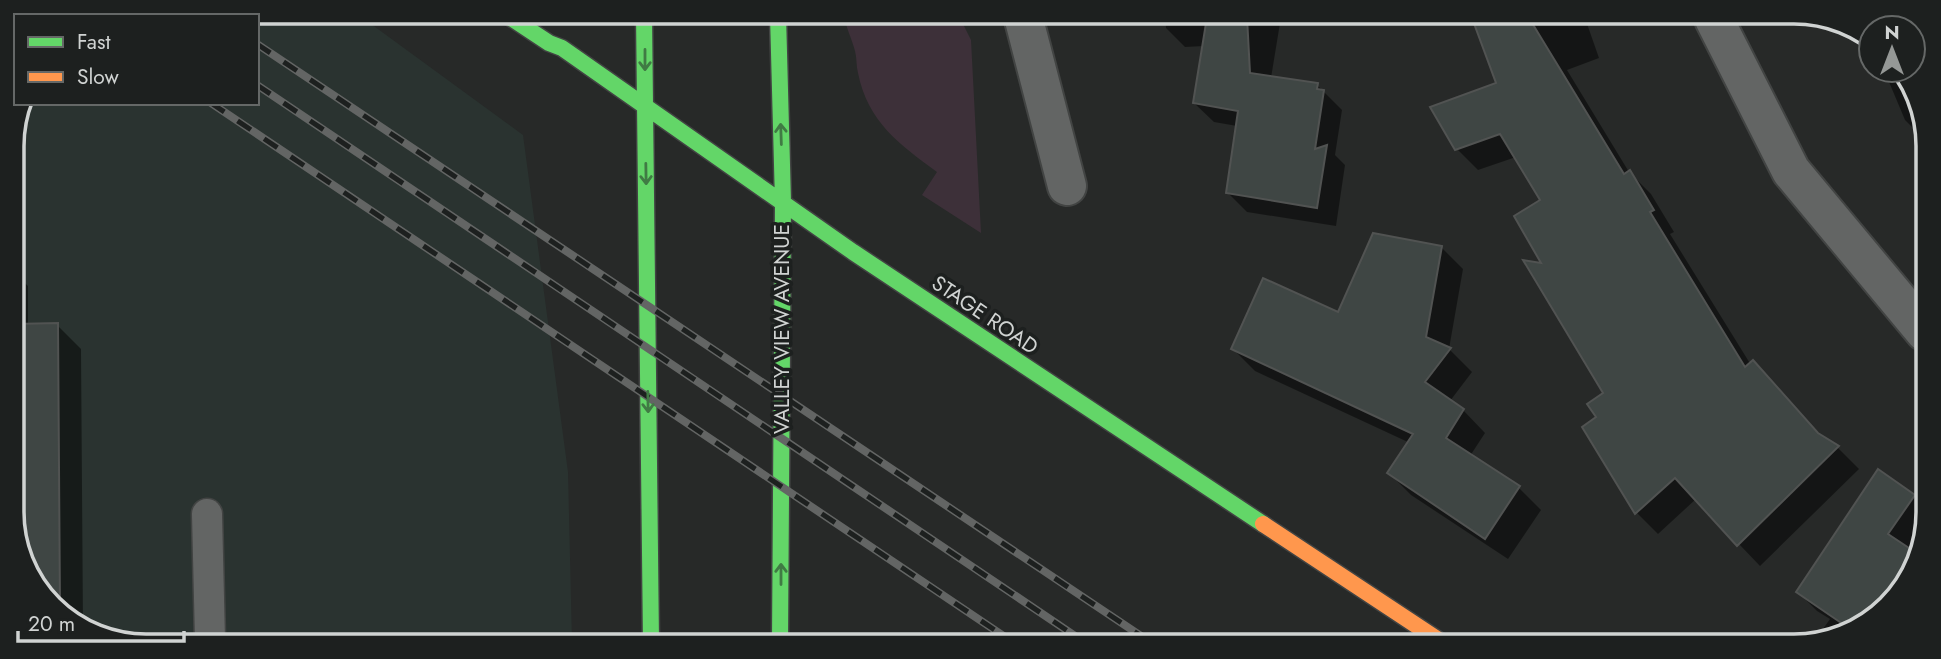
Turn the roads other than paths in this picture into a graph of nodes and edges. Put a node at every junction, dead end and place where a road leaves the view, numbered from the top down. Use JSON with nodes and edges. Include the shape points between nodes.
{"nodes":[{"id":1,"x":520,"y":24,"type":"edge"},
{"id":2,"x":645,"y":24,"type":"edge"},
{"id":3,"x":778,"y":24,"type":"edge"},
{"id":4,"x":1025,"y":24,"type":"edge"},
{"id":5,"x":1717,"y":24,"type":"edge"},
{"id":6,"x":645,"y":106,"type":"junction"},
{"id":7,"x":1067,"y":186,"type":"dead end"},
{"id":8,"x":783,"y":202,"type":"junction"},
{"id":9,"x":1916,"y":321,"type":"edge"},
{"id":10,"x":207,"y":514,"type":"dead end"},
{"id":11,"x":210,"y":634,"type":"edge"},
{"id":12,"x":651,"y":634,"type":"edge"},
{"id":13,"x":780,"y":634,"type":"edge"},
{"id":14,"x":1429,"y":634,"type":"edge"}],
"edges":[{"from":1,"to":6,"type":"main road","name":"STAGE ROAD"},
{"from":2,"to":6,"type":"main road","one_way":true},
{"from":8,"to":3,"type":"main road","name":"VALLEY VIEW AVENUE","one_way":true},
{"from":4,"to":7,"type":"street"},
{"from":5,"to":9,"type":"street","via":[[1791,171]]},
{"from":6,"to":8,"type":"main road","name":"STAGE ROAD"},
{"from":6,"to":12,"type":"main road","one_way":true},
{"from":13,"to":8,"type":"main road","name":"VALLEY VIEW AVENUE","one_way":true},
{"from":8,"to":14,"type":"main road","name":"STAGE ROAD"},
{"from":10,"to":11,"type":"lane"}]}
